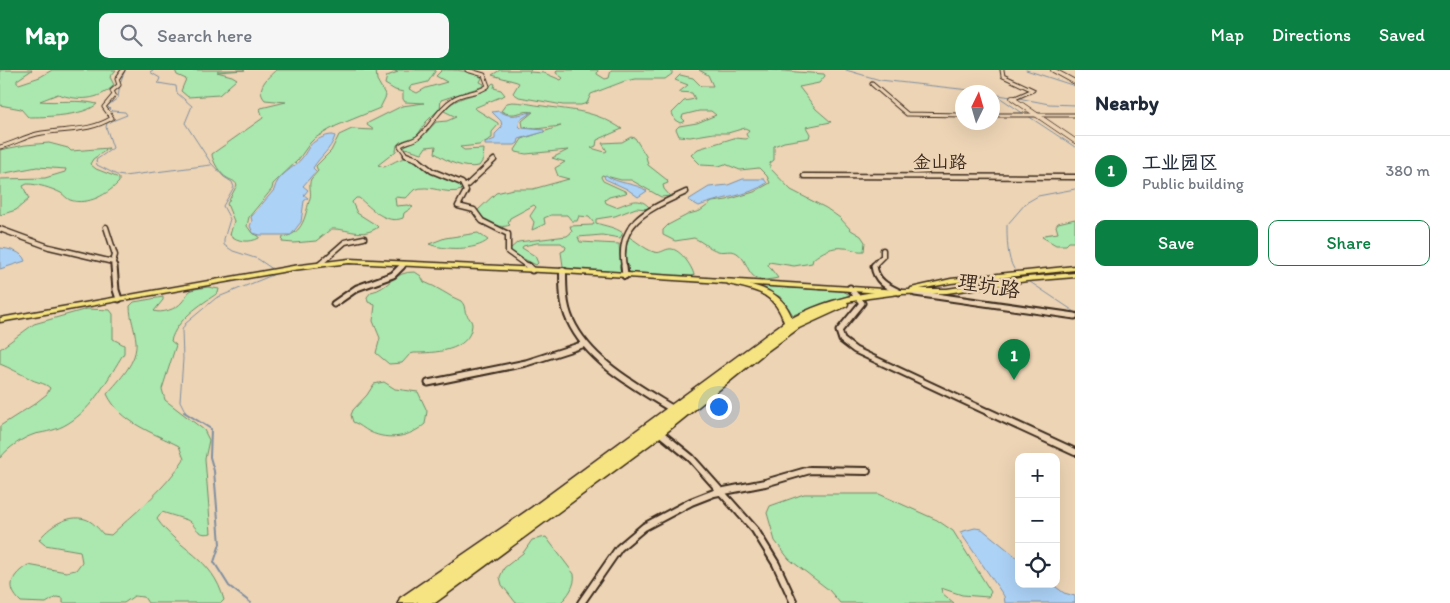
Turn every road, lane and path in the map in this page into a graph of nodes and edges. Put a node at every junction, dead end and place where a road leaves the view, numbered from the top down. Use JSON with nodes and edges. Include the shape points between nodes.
{"nodes":[{"id":1,"x":123,"y":70,"type":"edge"},
{"id":2,"x":467,"y":70,"type":"edge"},
{"id":3,"x":1002,"y":70,"type":"edge"},
{"id":4,"x":1053,"y":70,"type":"edge"},
{"id":5,"x":1075,"y":82,"type":"edge"},
{"id":6,"x":872,"y":84,"type":"dead end"},
{"id":7,"x":1015,"y":98,"type":"junction"},
{"id":8,"x":955,"y":115,"type":"edge"},
{"id":9,"x":1000,"y":115,"type":"edge"},
{"id":10,"x":1036,"y":115,"type":"junction"},
{"id":11,"x":1042,"y":115,"type":"junction"},
{"id":12,"x":1075,"y":115,"type":"edge"},
{"id":13,"x":1075,"y":137,"type":"edge"},
{"id":14,"x":1075,"y":141,"type":"edge"},
{"id":15,"x":0,"y":147,"type":"edge"},
{"id":16,"x":494,"y":160,"type":"dead end"},
{"id":17,"x":804,"y":176,"type":"dead end"},
{"id":18,"x":1075,"y":177,"type":"edge"},
{"id":19,"x":465,"y":187,"type":"junction"},
{"id":20,"x":686,"y":192,"type":"dead end"},
{"id":21,"x":106,"y":227,"type":"dead end"},
{"id":22,"x":0,"y":229,"type":"edge"},
{"id":23,"x":364,"y":238,"type":"dead end"},
{"id":24,"x":883,"y":250,"type":"dead end"},
{"id":25,"x":113,"y":262,"type":"junction"},
{"id":26,"x":320,"y":264,"type":"junction"},
{"id":27,"x":404,"y":264,"type":"junction"},
{"id":28,"x":1075,"y":268,"type":"edge"},
{"id":29,"x":532,"y":270,"type":"junction"},
{"id":30,"x":564,"y":272,"type":"junction"},
{"id":31,"x":1018,"y":274,"type":"junction"},
{"id":32,"x":1075,"y":275,"type":"edge"},
{"id":33,"x":625,"y":276,"type":"junction"},
{"id":34,"x":1026,"y":280,"type":"junction"},
{"id":35,"x":731,"y":282,"type":"junction"},
{"id":36,"x":899,"y":292,"type":"junction"},
{"id":37,"x":857,"y":295,"type":"junction"},
{"id":38,"x":119,"y":298,"type":"junction"},
{"id":39,"x":334,"y":304,"type":"dead end"},
{"id":40,"x":1075,"y":316,"type":"edge"},
{"id":41,"x":0,"y":320,"type":"edge"},
{"id":42,"x":789,"y":323,"type":"junction"},
{"id":43,"x":585,"y":344,"type":"junction"},
{"id":44,"x":428,"y":383,"type":"dead end"},
{"id":45,"x":674,"y":410,"type":"junction"},
{"id":46,"x":659,"y":432,"type":"junction"},
{"id":47,"x":1075,"y":452,"type":"edge"},
{"id":48,"x":867,"y":471,"type":"dead end"},
{"id":49,"x":722,"y":491,"type":"junction"},
{"id":50,"x":405,"y":603,"type":"edge"},
{"id":51,"x":424,"y":603,"type":"edge"},
{"id":52,"x":581,"y":603,"type":"edge"},
{"id":53,"x":794,"y":603,"type":"edge"}],
"edges":[{"from":1,"to":15,"type":"street","via":[[117,79],[120,85],[112,91],[114,95],[104,107],[112,118],[107,122],[78,130],[41,133]]},
{"from":2,"to":19,"type":"street","via":[[484,75],[488,86],[451,101],[418,139],[400,146],[408,156]]},
{"from":3,"to":7,"type":"street","via":[[1003,76],[1033,90]]},
{"from":4,"to":5,"type":"street"},
{"from":6,"to":8,"type":"street","via":[[907,114]]},
{"from":7,"to":10,"type":"street","via":[[1012,98]]},
{"from":7,"to":11,"type":"street"},
{"from":9,"to":10,"type":"street"},
{"from":10,"to":11,"type":"street"},
{"from":10,"to":14,"type":"street"},
{"from":11,"to":12,"type":"street"},
{"from":11,"to":13,"type":"street"},
{"from":16,"to":19,"type":"street"},
{"from":17,"to":18,"type":"street","name":"金山路"},
{"from":19,"to":29,"type":"street","via":[[458,206],[474,210],[482,221],[508,234],[508,252],[523,260]]},
{"from":20,"to":33,"type":"street","via":[[651,210],[628,230],[622,244]]},
{"from":21,"to":25,"type":"street","via":[[115,255]]},
{"from":22,"to":25,"type":"street","via":[[49,247]]},
{"from":23,"to":26,"type":"street","via":[[345,242]]},
{"from":24,"to":36,"type":"street","via":[[883,256],[874,265],[876,274],[883,284]]},
{"from":25,"to":38,"type":"street"},
{"from":26,"to":27,"type":"main road","via":[[349,261]]},
{"from":26,"to":38,"type":"main road"},
{"from":27,"to":29,"type":"main road"},
{"from":27,"to":39,"type":"street","via":[[393,277],[360,287]]},
{"from":28,"to":31,"type":"main road"},
{"from":29,"to":30,"type":"main road"},
{"from":30,"to":33,"type":"main road"},
{"from":30,"to":43,"type":"street","via":[[566,309]]},
{"from":31,"to":34,"type":"main road"},
{"from":31,"to":36,"type":"main road","via":[[951,281]]},
{"from":32,"to":34,"type":"main road"},
{"from":33,"to":35,"type":"main road"},
{"from":34,"to":36,"type":"main road","via":[[947,291]]},
{"from":35,"to":37,"type":"main road"},
{"from":35,"to":42,"type":"highway","via":[[756,288],[776,298],[783,305]]},
{"from":36,"to":37,"type":"highway"},
{"from":36,"to":37,"type":"main road"},
{"from":36,"to":40,"type":"street","name":"理坑路"},
{"from":37,"to":42,"type":"highway","via":[[827,304]]},
{"from":37,"to":46,"type":"highway","via":[[796,326]]},
{"from":37,"to":47,"type":"street","via":[[862,305],[839,331],[845,343]]},
{"from":38,"to":41,"type":"main road"},
{"from":42,"to":45,"type":"highway"},
{"from":43,"to":44,"type":"street","via":[[526,363]]},
{"from":43,"to":45,"type":"street"},
{"from":45,"to":50,"type":"highway"},
{"from":46,"to":49,"type":"street","via":[[692,458]]},
{"from":46,"to":51,"type":"highway"},
{"from":48,"to":49,"type":"street","via":[[810,470]]},
{"from":49,"to":52,"type":"street","via":[[691,502],[644,527],[619,548]]},
{"from":49,"to":53,"type":"street","via":[[755,530],[776,564]]}]}
